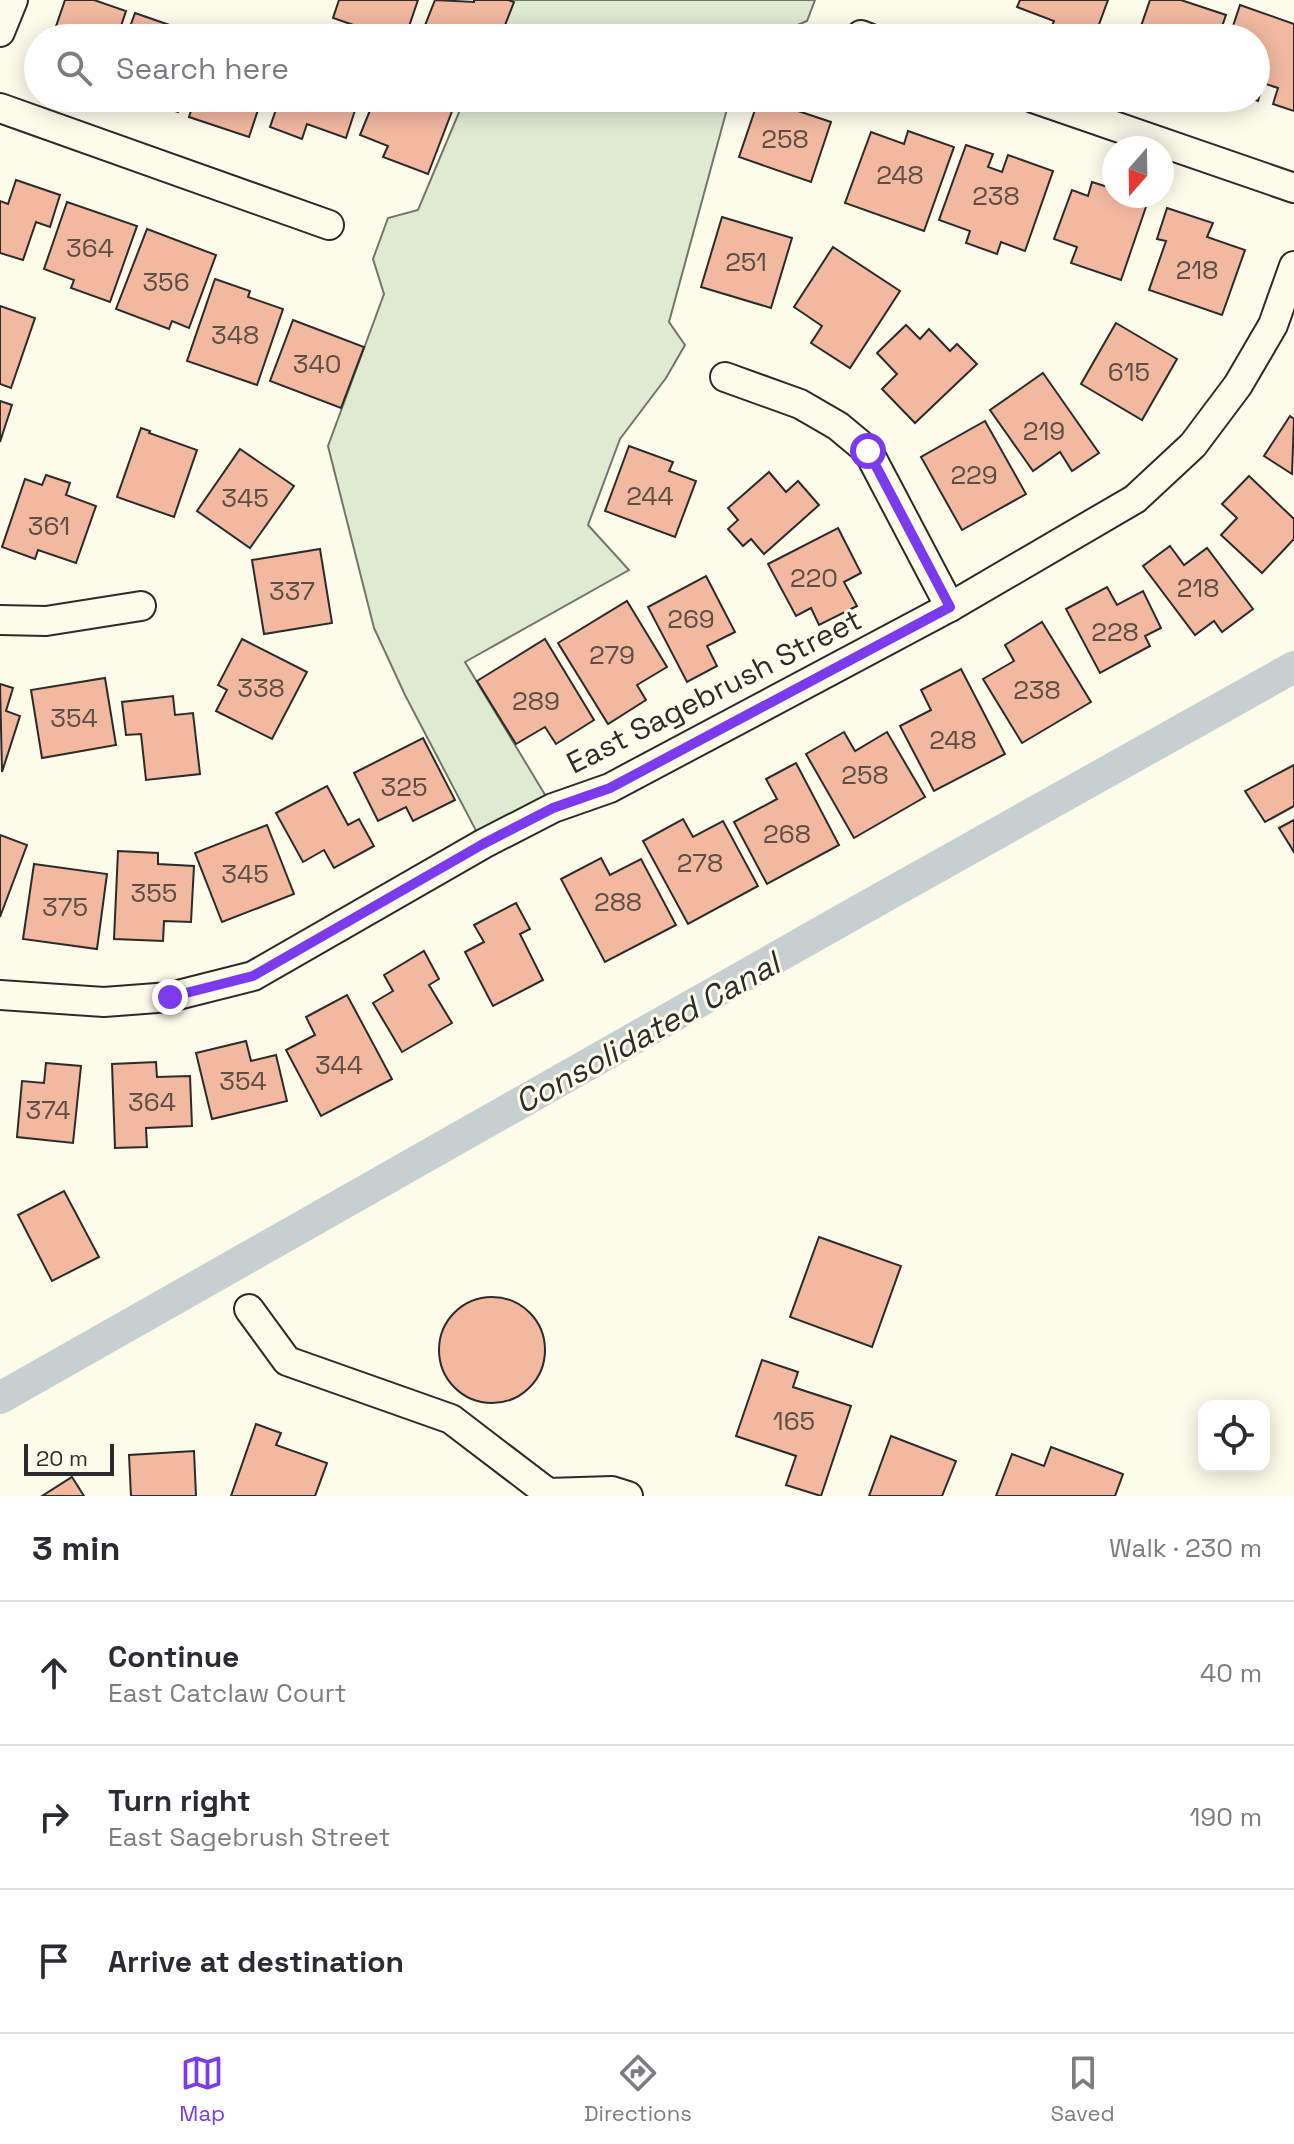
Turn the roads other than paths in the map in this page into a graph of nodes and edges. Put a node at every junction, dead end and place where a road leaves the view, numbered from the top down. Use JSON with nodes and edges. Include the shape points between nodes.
{"nodes":[{"id":1,"x":13,"y":0,"type":"edge"},
{"id":2,"x":0,"y":32,"type":"edge"},
{"id":3,"x":0,"y":108,"type":"edge"},
{"id":4,"x":1074,"y":112,"type":"edge"},
{"id":5,"x":1294,"y":188,"type":"edge"},
{"id":6,"x":329,"y":225,"type":"dead end"},
{"id":7,"x":1294,"y":266,"type":"edge"},
{"id":8,"x":725,"y":377,"type":"dead end"},
{"id":9,"x":141,"y":606,"type":"dead end"},
{"id":10,"x":950,"y":607,"type":"junction"},
{"id":11,"x":0,"y":620,"type":"edge"},
{"id":12,"x":0,"y":995,"type":"edge"},
{"id":13,"x":249,"y":1309,"type":"dead end"},
{"id":14,"x":628,"y":1496,"type":"edge"}],
"edges":[{"from":1,"to":2,"type":"street"},
{"from":3,"to":6,"type":"street"},
{"from":4,"to":5,"type":"street"},
{"from":7,"to":10,"type":"street","name":"East Sagebrush Street","via":[[1273,325],[1238,385],[1193,445],[1135,499]]},
{"from":8,"to":10,"type":"street","via":[[800,404],[868,451]]},
{"from":9,"to":11,"type":"street","via":[[46,621]]},
{"from":10,"to":12,"type":"street","name":"East Sagebrush Street","via":[[610,788],[553,808],[483,844],[253,976],[170,997],[104,1002]]},
{"from":13,"to":14,"type":"street","via":[[287,1361],[451,1419],[548,1493],[612,1491]]}]}
